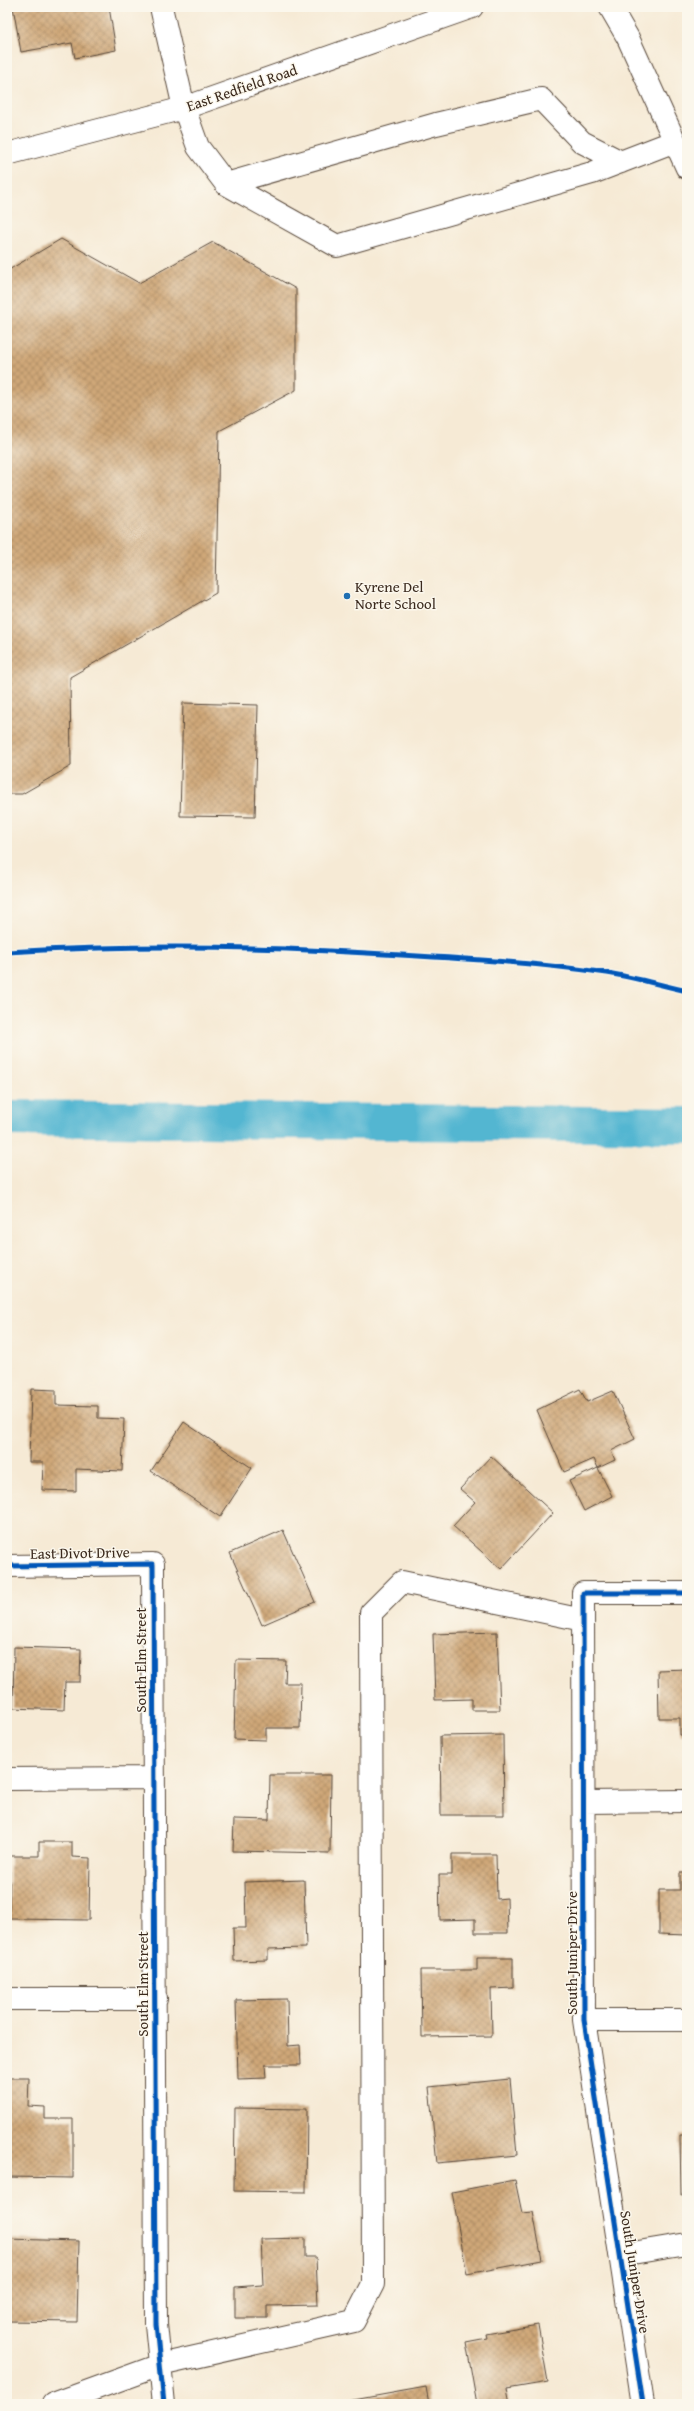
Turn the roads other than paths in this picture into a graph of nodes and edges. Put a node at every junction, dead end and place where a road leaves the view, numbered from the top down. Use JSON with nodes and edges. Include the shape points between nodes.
{"nodes":[{"id":1,"x":161,"y":7,"type":"edge"},
{"id":2,"x":472,"y":7,"type":"edge"},
{"id":3,"x":610,"y":7,"type":"edge"},
{"id":4,"x":184,"y":108,"type":"junction"},
{"id":5,"x":675,"y":140,"type":"junction"},
{"id":6,"x":7,"y":154,"type":"edge"},
{"id":7,"x":621,"y":162,"type":"junction"},
{"id":8,"x":687,"y":168,"type":"edge"},
{"id":9,"x":226,"y":184,"type":"junction"},
{"id":10,"x":153,"y":1564,"type":"joint"},
{"id":11,"x":7,"y":1566,"type":"edge"},
{"id":12,"x":687,"y":1593,"type":"edge"},
{"id":13,"x":583,"y":1620,"type":"junction"},
{"id":14,"x":154,"y":1778,"type":"junction"},
{"id":15,"x":7,"y":1780,"type":"edge"},
{"id":16,"x":687,"y":1801,"type":"edge"},
{"id":17,"x":584,"y":1802,"type":"junction"},
{"id":18,"x":7,"y":1999,"type":"edge"},
{"id":19,"x":156,"y":1999,"type":"junction"},
{"id":20,"x":584,"y":2020,"type":"junction"},
{"id":21,"x":687,"y":2020,"type":"edge"},
{"id":22,"x":687,"y":2244,"type":"edge"},
{"id":23,"x":620,"y":2255,"type":"junction"},
{"id":24,"x":160,"y":2365,"type":"junction"},
{"id":25,"x":53,"y":2404,"type":"edge"},
{"id":26,"x":164,"y":2404,"type":"edge"},
{"id":27,"x":643,"y":2404,"type":"edge"}],
"edges":[{"from":1,"to":4,"type":"street"},
{"from":2,"to":4,"type":"street","name":"East Redfield Road"},
{"from":3,"to":5,"type":"street","via":[[628,38]]},
{"from":4,"to":6,"type":"street","name":"East Redfield Road"},
{"from":4,"to":9,"type":"street","via":[[198,147]]},
{"from":5,"to":7,"type":"street"},
{"from":5,"to":8,"type":"street"},
{"from":7,"to":9,"type":"street","via":[[592,174],[337,246]]},
{"from":7,"to":9,"type":"street","via":[[582,142],[541,98],[436,124]]},
{"from":10,"to":11,"type":"street","name":"East Divot Drive"},
{"from":10,"to":14,"type":"street","name":"South Elm Street"},
{"from":12,"to":13,"type":"street","name":"South Juniper Drive","via":[[583,1593]]},
{"from":13,"to":17,"type":"street","name":"South Juniper Drive"},
{"from":13,"to":24,"type":"street","via":[[402,1582],[371,1613],[373,2284],[354,2321]]},
{"from":14,"to":15,"type":"street"},
{"from":14,"to":19,"type":"street","name":"South Elm Street"},
{"from":16,"to":17,"type":"street"},
{"from":17,"to":20,"type":"street","name":"South Juniper Drive"},
{"from":18,"to":19,"type":"street"},
{"from":19,"to":24,"type":"street","name":"South Elm Street","via":[[156,2324]]},
{"from":20,"to":21,"type":"street"},
{"from":20,"to":23,"type":"street","name":"South Juniper Drive"},
{"from":22,"to":23,"type":"street"},
{"from":23,"to":27,"type":"street","name":"South Juniper Drive"},
{"from":24,"to":25,"type":"street"},
{"from":24,"to":26,"type":"street","name":"South Elm Street"}]}
